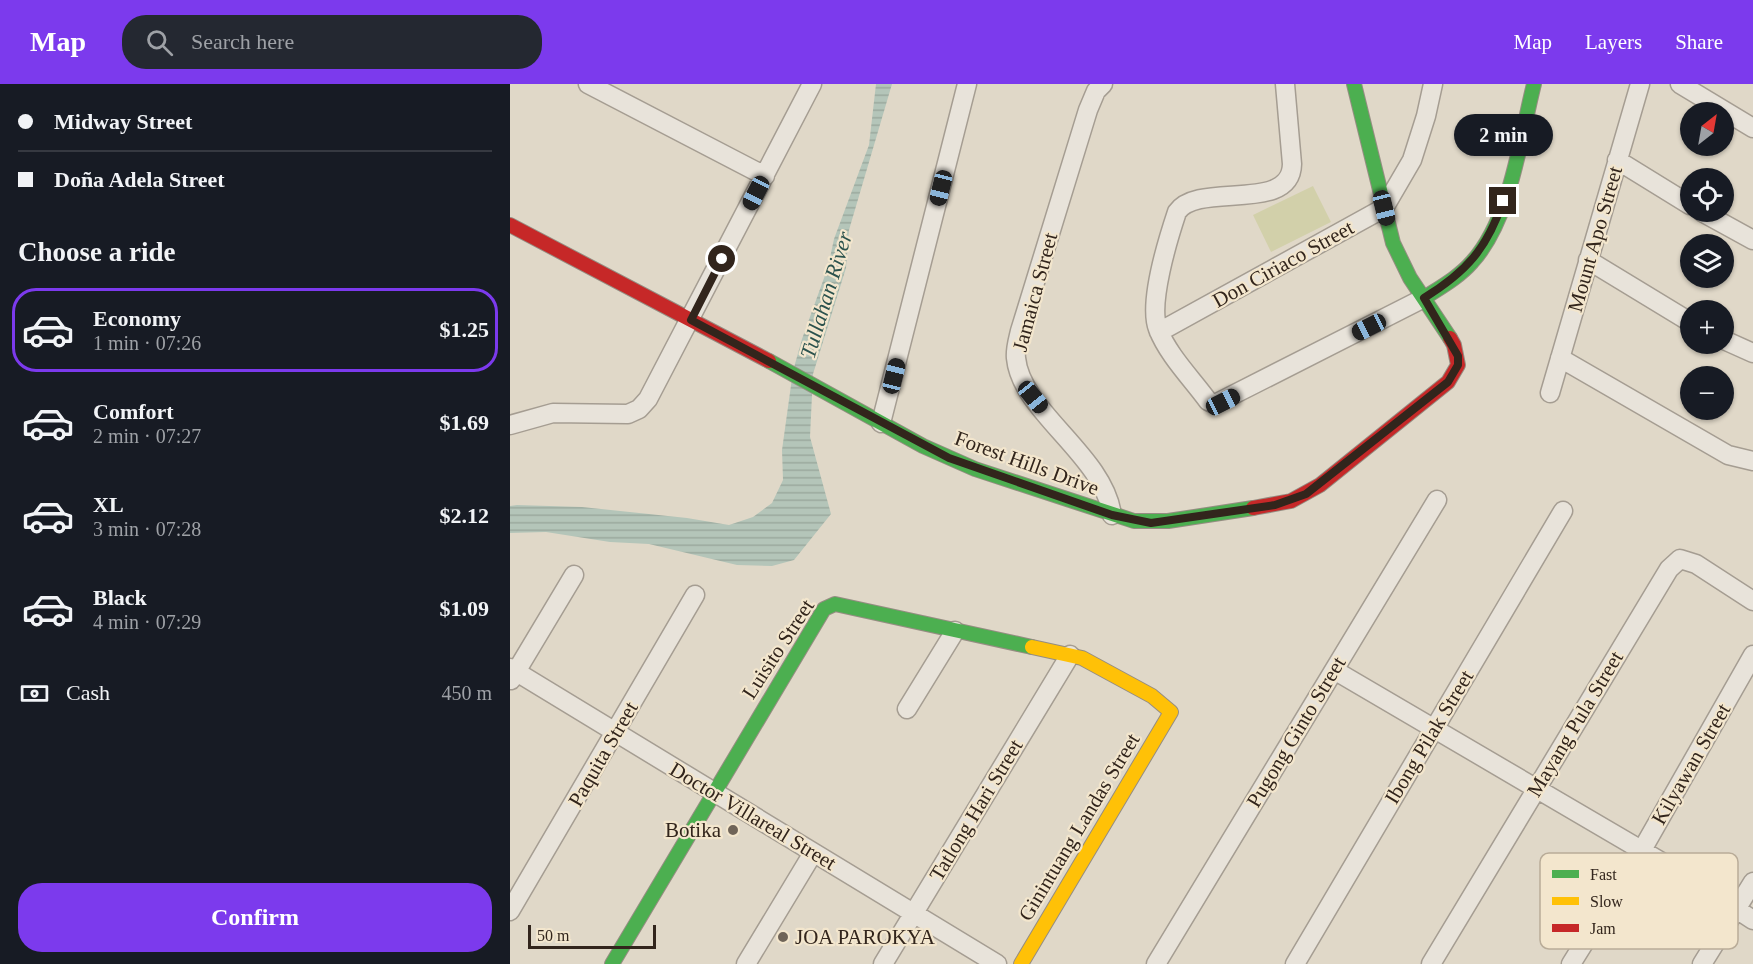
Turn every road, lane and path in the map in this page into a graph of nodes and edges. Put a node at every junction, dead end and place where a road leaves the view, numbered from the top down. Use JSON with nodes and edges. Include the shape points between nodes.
{"nodes":[{"id":1,"x":588,"y":84,"type":"edge"},
{"id":2,"x":812,"y":84,"type":"edge"},
{"id":3,"x":967,"y":84,"type":"edge"},
{"id":4,"x":1103,"y":84,"type":"edge"},
{"id":5,"x":1285,"y":84,"type":"edge"},
{"id":6,"x":1354,"y":84,"type":"edge"},
{"id":7,"x":1433,"y":84,"type":"edge"},
{"id":8,"x":1534,"y":84,"type":"edge"},
{"id":9,"x":1640,"y":84,"type":"edge"},
{"id":10,"x":1680,"y":84,"type":"edge"},
{"id":11,"x":1753,"y":128,"type":"edge"},
{"id":12,"x":1617,"y":160,"type":"junction"},
{"id":13,"x":765,"y":176,"type":"junction"},
{"id":14,"x":1680,"y":199,"type":"edge"},
{"id":15,"x":1384,"y":208,"type":"junction"},
{"id":16,"x":1720,"y":222,"type":"edge"},
{"id":17,"x":510,"y":225,"type":"edge"},
{"id":18,"x":1753,"y":240,"type":"edge"},
{"id":19,"x":1588,"y":260,"type":"junction"},
{"id":20,"x":1424,"y":298,"type":"junction"},
{"id":21,"x":1680,"y":316,"type":"edge"},
{"id":22,"x":691,"y":320,"type":"junction"},
{"id":23,"x":1158,"y":332,"type":"junction"},
{"id":24,"x":1734,"y":344,"type":"edge"},
{"id":25,"x":1753,"y":353,"type":"edge"},
{"id":26,"x":1560,"y":358,"type":"junction"},
{"id":27,"x":1550,"y":393,"type":"dead end"},
{"id":28,"x":881,"y":423,"type":"junction"},
{"id":29,"x":510,"y":425,"type":"edge"},
{"id":30,"x":1753,"y":461,"type":"edge"},
{"id":31,"x":1437,"y":500,"type":"dead end"},
{"id":32,"x":1563,"y":511,"type":"dead end"},
{"id":33,"x":1112,"y":515,"type":"junction"},
{"id":34,"x":574,"y":575,"type":"dead end"},
{"id":35,"x":695,"y":595,"type":"dead end"},
{"id":36,"x":1753,"y":601,"type":"edge"},
{"id":37,"x":955,"y":631,"type":"junction"},
{"id":38,"x":1753,"y":655,"type":"edge"},
{"id":39,"x":1070,"y":656,"type":"junction"},
{"id":40,"x":1334,"y":669,"type":"junction"},
{"id":41,"x":512,"y":674,"type":"edge"},
{"id":42,"x":907,"y":709,"type":"dead end"},
{"id":43,"x":1171,"y":712,"type":"joint"},
{"id":44,"x":1434,"y":729,"type":"junction"},
{"id":45,"x":616,"y":733,"type":"junction"},
{"id":46,"x":1536,"y":788,"type":"junction"},
{"id":47,"x":713,"y":792,"type":"junction"},
{"id":48,"x":1642,"y":850,"type":"junction"},
{"id":49,"x":813,"y":853,"type":"junction"},
{"id":50,"x":1640,"y":853,"type":"edge"},
{"id":51,"x":1647,"y":853,"type":"edge"},
{"id":52,"x":1753,"y":882,"type":"edge"},
{"id":53,"x":1738,"y":906,"type":"edge"},
{"id":54,"x":1738,"y":910,"type":"edge"},
{"id":55,"x":510,"y":911,"type":"edge"},
{"id":56,"x":914,"y":914,"type":"junction"},
{"id":57,"x":1753,"y":920,"type":"edge"},
{"id":58,"x":1580,"y":949,"type":"edge"},
{"id":59,"x":1711,"y":949,"type":"edge"},
{"id":60,"x":612,"y":964,"type":"edge"},
{"id":61,"x":746,"y":964,"type":"edge"},
{"id":62,"x":883,"y":964,"type":"edge"},
{"id":63,"x":997,"y":964,"type":"edge"},
{"id":64,"x":1021,"y":964,"type":"edge"},
{"id":65,"x":1156,"y":964,"type":"edge"},
{"id":66,"x":1294,"y":964,"type":"edge"},
{"id":67,"x":1431,"y":964,"type":"edge"},
{"id":68,"x":1571,"y":964,"type":"edge"},
{"id":69,"x":1701,"y":964,"type":"edge"}],
"edges":[{"from":1,"to":13,"type":"street"},
{"from":2,"to":13,"type":"street"},
{"from":3,"to":28,"type":"street"},
{"from":4,"to":33,"type":"street","name":"Jamaica Street","via":[[1088,110],[1020,331],[1016,358],[1033,397],[1101,482]]},
{"from":5,"to":23,"type":"street","via":[[1290,178],[1273,190],[1191,202],[1180,208],[1157,296]]},
{"from":6,"to":15,"type":"street"},
{"from":7,"to":15,"type":"street","via":[[1412,160]]},
{"from":8,"to":20,"type":"street","via":[[1507,187],[1488,237],[1465,269]]},
{"from":9,"to":12,"type":"street","name":"Mount Apo Street"},
{"from":10,"to":11,"type":"street"},
{"from":12,"to":14,"type":"street"},
{"from":12,"to":19,"type":"street","name":"Mount Apo Street"},
{"from":13,"to":22,"type":"street"},
{"from":15,"to":20,"type":"street","via":[[1399,260]]},
{"from":15,"to":23,"type":"street","name":"Don Ciriaco Street"},
{"from":16,"to":18,"type":"street"},
{"from":17,"to":22,"type":"street","name":"Forest Hills Drive"},
{"from":19,"to":21,"type":"street"},
{"from":19,"to":26,"type":"street","name":"Mount Apo Street"},
{"from":20,"to":23,"type":"street","via":[[1215,404]]},
{"from":20,"to":33,"type":"street","name":"Forest Hills Drive","via":[[1454,345],[1458,365],[1454,374],[1320,485],[1275,505],[1168,521],[1151,523]]},
{"from":22,"to":28,"type":"street","name":"Forest Hills Drive"},
{"from":22,"to":29,"type":"street","via":[[639,409],[616,414],[553,413]]},
{"from":24,"to":25,"type":"street"},
{"from":26,"to":27,"type":"street","name":"Mount Apo Street"},
{"from":26,"to":30,"type":"street","via":[[1728,455]]},
{"from":28,"to":33,"type":"street","name":"Forest Hills Drive","via":[[957,462]]},
{"from":31,"to":40,"type":"street","name":"Pugong Ginto Street"},
{"from":32,"to":44,"type":"street","name":"Ibong Pilak Street"},
{"from":34,"to":41,"type":"street"},
{"from":35,"to":45,"type":"street","name":"Paquita Street"},
{"from":36,"to":46,"type":"street","name":"Mayang Pula Street","via":[[1696,564],[1680,560],[1669,569]]},
{"from":37,"to":39,"type":"street","name":"Luisito Street"},
{"from":37,"to":42,"type":"street"},
{"from":37,"to":47,"type":"street","name":"Luisito Street","via":[[829,605]]},
{"from":38,"to":48,"type":"street","name":"Kilyawan Street"},
{"from":39,"to":43,"type":"street","name":"Luisito Street","via":[[1094,662]]},
{"from":39,"to":56,"type":"street","name":"Tatlong Hari Street"},
{"from":40,"to":44,"type":"street"},
{"from":40,"to":65,"type":"street","name":"Pugong Ginto Street"},
{"from":41,"to":45,"type":"street","name":"Doctor Villareal Street"},
{"from":43,"to":64,"type":"street","name":"Ginintuang Landas Street"},
{"from":44,"to":46,"type":"street"},
{"from":44,"to":66,"type":"street","name":"Ibong Pilak Street"},
{"from":45,"to":47,"type":"street","name":"Doctor Villareal Street"},
{"from":45,"to":55,"type":"street","name":"Paquita Street"},
{"from":46,"to":48,"type":"street"},
{"from":46,"to":67,"type":"street","name":"Mayang Pula Street"},
{"from":47,"to":49,"type":"street","name":"Doctor Villareal Street"},
{"from":47,"to":60,"type":"street","name":"Luisito Street"},
{"from":48,"to":50,"type":"street","name":"Kilyawan Street"},
{"from":48,"to":51,"type":"street"},
{"from":49,"to":56,"type":"street","name":"Doctor Villareal Street"},
{"from":49,"to":61,"type":"street"},
{"from":52,"to":53,"type":"street"},
{"from":54,"to":57,"type":"street"},
{"from":56,"to":62,"type":"street","name":"Tatlong Hari Street"},
{"from":56,"to":63,"type":"street","name":"Doctor Villareal Street"},
{"from":58,"to":68,"type":"street","name":"Kilyawan Street"},
{"from":59,"to":69,"type":"street"}]}
